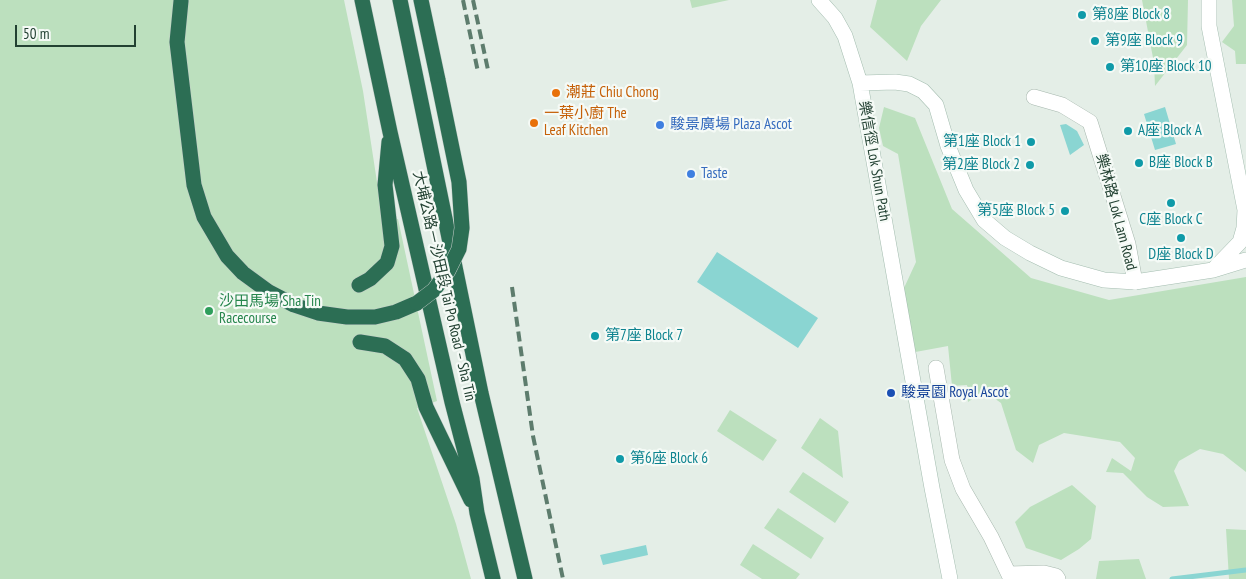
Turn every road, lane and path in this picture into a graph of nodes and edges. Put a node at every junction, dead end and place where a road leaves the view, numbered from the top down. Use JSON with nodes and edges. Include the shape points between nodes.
{"nodes":[{"id":1,"x":362,"y":0,"type":"edge"},
{"id":2,"x":400,"y":0,"type":"edge"},
{"id":3,"x":421,"y":0,"type":"edge"},
{"id":4,"x":819,"y":0,"type":"edge"},
{"id":5,"x":1209,"y":0,"type":"edge"},
{"id":6,"x":181,"y":1,"type":"edge"},
{"id":7,"x":860,"y":83,"type":"junction"},
{"id":8,"x":1034,"y":97,"type":"dead end"},
{"id":9,"x":390,"y":132,"type":"junction"},
{"id":10,"x":1246,"y":210,"type":"edge"},
{"id":11,"x":1246,"y":260,"type":"edge"},
{"id":12,"x":1213,"y":270,"type":"junction"},
{"id":13,"x":1135,"y":282,"type":"junction"},
{"id":14,"x":359,"y":285,"type":"dead end"},
{"id":15,"x":360,"y":342,"type":"dead end"},
{"id":16,"x":936,"y":368,"type":"dead end"},
{"id":17,"x":477,"y":513,"type":"junction"},
{"id":18,"x":1010,"y":577,"type":"edge"},
{"id":19,"x":493,"y":579,"type":"edge"},
{"id":20,"x":525,"y":579,"type":"edge"},
{"id":21,"x":950,"y":579,"type":"edge"},
{"id":22,"x":1058,"y":579,"type":"edge"}],
"edges":[{"from":1,"to":9,"type":"highway","name":"大埔公路－沙田段 Tai Po Road – Sha Tin"},
{"from":2,"to":20,"type":"highway","name":"大埔公路－沙田段 Tai Po Road – Sha Tin","via":[[481,393]]},
{"from":3,"to":6,"type":"highway","bridge":true,"via":[[459,182],[461,238],[442,282],[426,297],[396,312],[365,318],[328,315],[286,302],[237,268],[214,237],[199,205],[192,171],[176,42]]},
{"from":4,"to":7,"type":"street","via":[[834,18],[853,56]]},
{"from":5,"to":10,"type":"street","via":[[1209,26]]},
{"from":7,"to":13,"type":"street","name":"樂信徑 Lok Shun Path","via":[[909,84],[936,105],[966,190],[984,220],[1005,238],[1061,268],[1104,280]]},
{"from":7,"to":21,"type":"street","name":"樂信徑 Lok Shun Path"},
{"from":8,"to":13,"type":"street","name":"樂林路 Lok Lam Road","via":[[1062,105],[1090,122],[1128,244]]},
{"from":9,"to":14,"type":"highway","via":[[385,185],[392,246],[387,263]]},
{"from":9,"to":17,"type":"highway","name":"大埔公路－沙田段 Tai Po Road – Sha Tin","via":[[472,478]]},
{"from":10,"to":12,"type":"street","via":[[1240,242]]},
{"from":11,"to":12,"type":"street","name":"樂林路 Lok Lam Road"},
{"from":12,"to":13,"type":"street","name":"樂林路 Lok Lam Road"},
{"from":15,"to":17,"type":"highway","via":[[386,346],[405,359],[418,379],[426,407]]},
{"from":16,"to":18,"type":"street","via":[[952,460],[963,489]]},
{"from":17,"to":19,"type":"highway","name":"大埔公路－沙田段 Tai Po Road – Sha Tin"},
{"from":18,"to":22,"type":"street","via":[[1044,573]]}]}
